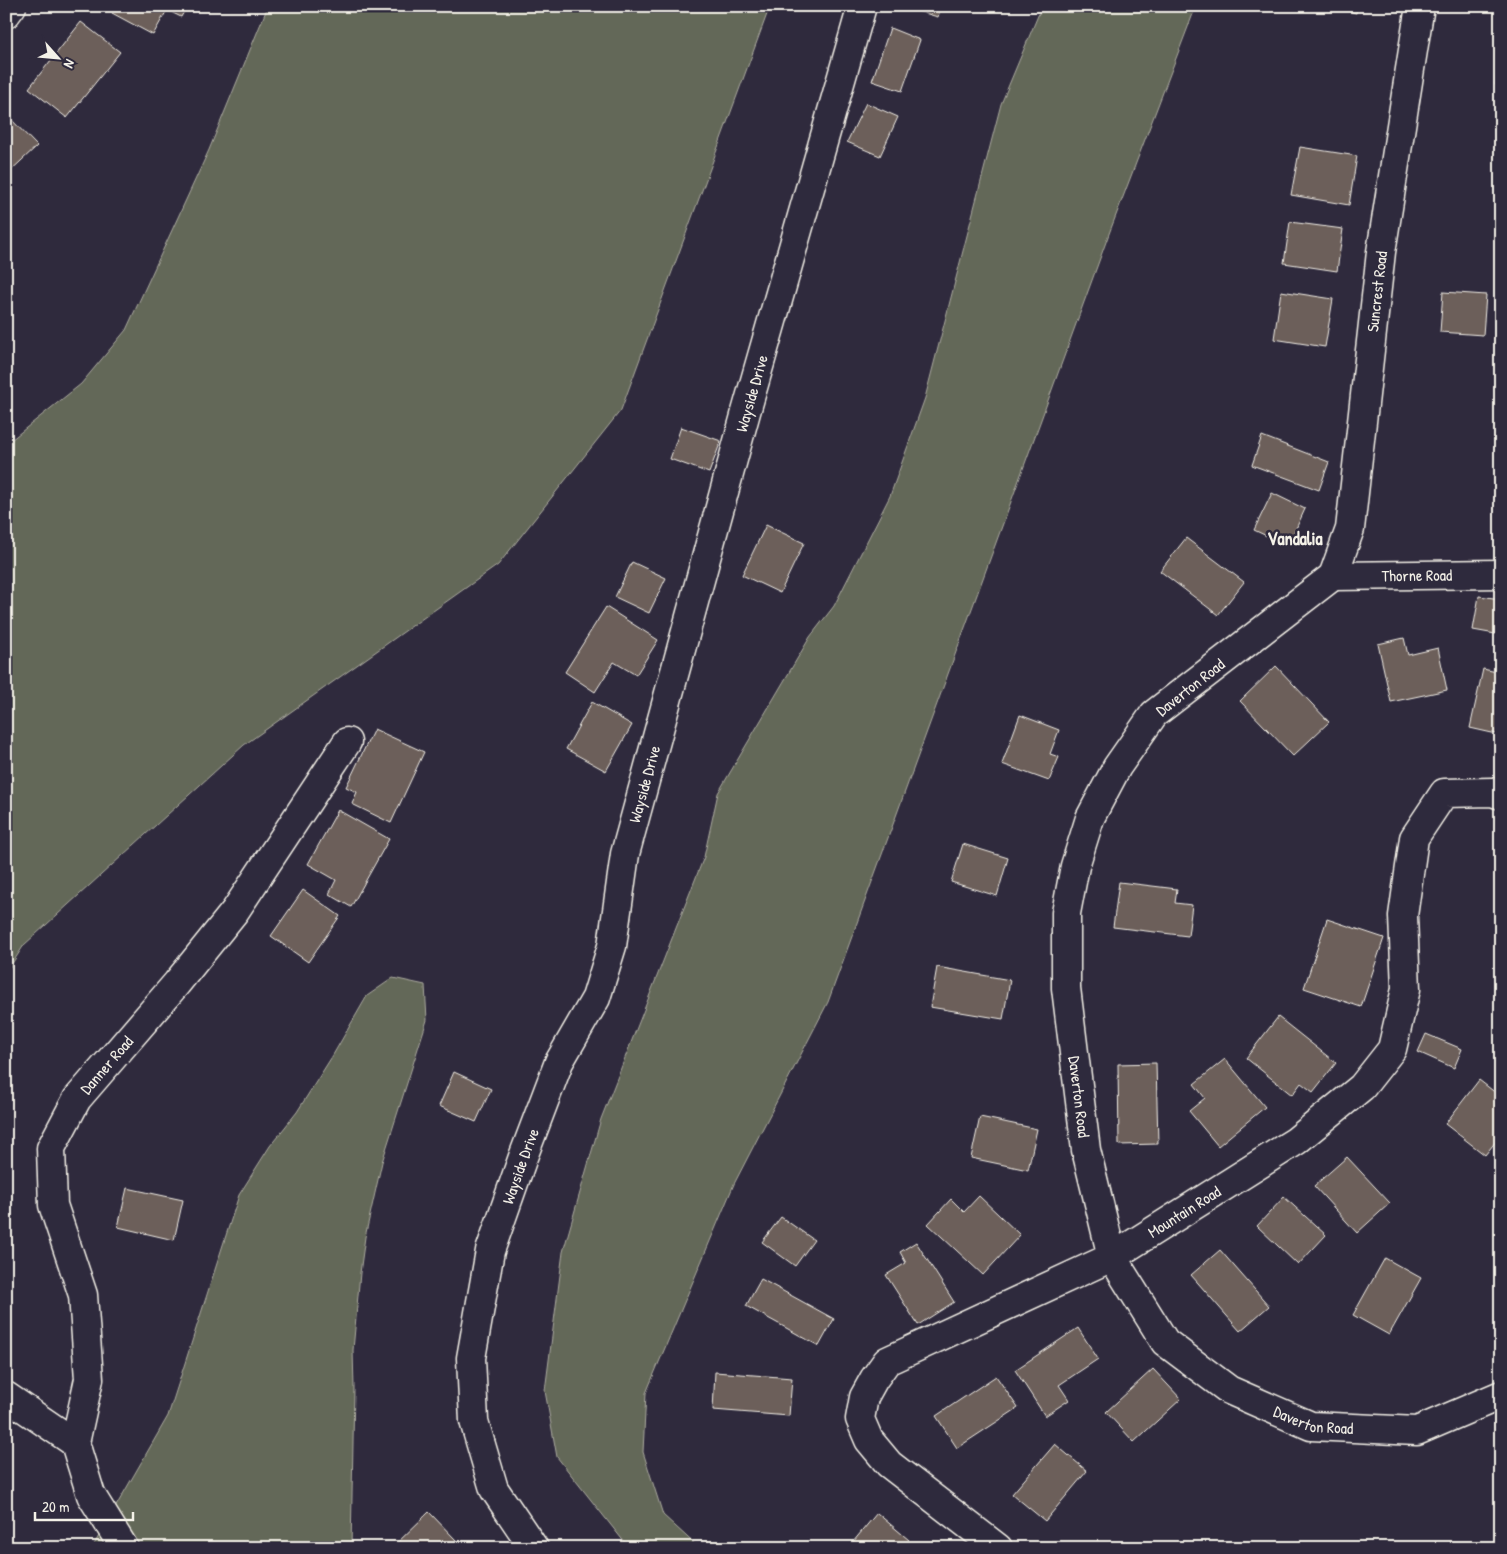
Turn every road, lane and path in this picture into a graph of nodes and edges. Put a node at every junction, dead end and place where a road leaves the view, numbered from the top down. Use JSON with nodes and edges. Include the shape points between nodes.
{"nodes":[{"id":1,"x":12,"y":6,"type":"edge"},
{"id":2,"x":862,"y":6,"type":"edge"},
{"id":3,"x":1420,"y":6,"type":"edge"},
{"id":4,"x":6,"y":14,"type":"edge"},
{"id":5,"x":1501,"y":574,"type":"edge"},
{"id":6,"x":1333,"y":576,"type":"junction"},
{"id":7,"x":347,"y":742,"type":"dead end"},
{"id":8,"x":1501,"y":795,"type":"edge"},
{"id":9,"x":1112,"y":1257,"type":"junction"},
{"id":10,"x":6,"y":1396,"type":"edge"},
{"id":11,"x":1501,"y":1396,"type":"edge"},
{"id":12,"x":75,"y":1443,"type":"junction"},
{"id":13,"x":124,"y":1548,"type":"edge"},
{"id":14,"x":534,"y":1548,"type":"edge"},
{"id":15,"x":998,"y":1548,"type":"edge"}],
"edges":[{"from":1,"to":4,"type":"street"},
{"from":2,"to":14,"type":"street","name":"Wayside Drive","via":[[625,854],[612,946],[596,998],[560,1062],[490,1251],[471,1358],[474,1421],[494,1489]]},
{"from":3,"to":6,"type":"street","name":"Suncrest Road","via":[[1381,252],[1350,529]]},
{"from":5,"to":6,"type":"street","name":"Thorne Road"},
{"from":6,"to":9,"type":"street","name":"Daverton Road","via":[[1154,714],[1117,767],[1090,818],[1075,866],[1066,913],[1066,988],[1086,1150]]},
{"from":7,"to":12,"type":"street","name":"Danner Road","via":[[235,911],[77,1099],[51,1148],[52,1205],[83,1295],[89,1379]]},
{"from":8,"to":9,"type":"street","name":"Mountain Road","via":[[1492,792],[1444,793],[1414,838],[1403,916],[1406,990],[1392,1049],[1362,1088],[1296,1140]]},
{"from":9,"to":11,"type":"street","name":"Daverton Road","via":[[1165,1342],[1229,1390],[1311,1426],[1417,1431]]},
{"from":9,"to":15,"type":"street","name":"Mountain Road","via":[[887,1361],[864,1397],[860,1419],[869,1440],[888,1464]]},
{"from":10,"to":12,"type":"street"},
{"from":12,"to":13,"type":"street","name":"Danner Road","via":[[91,1495]]}]}
